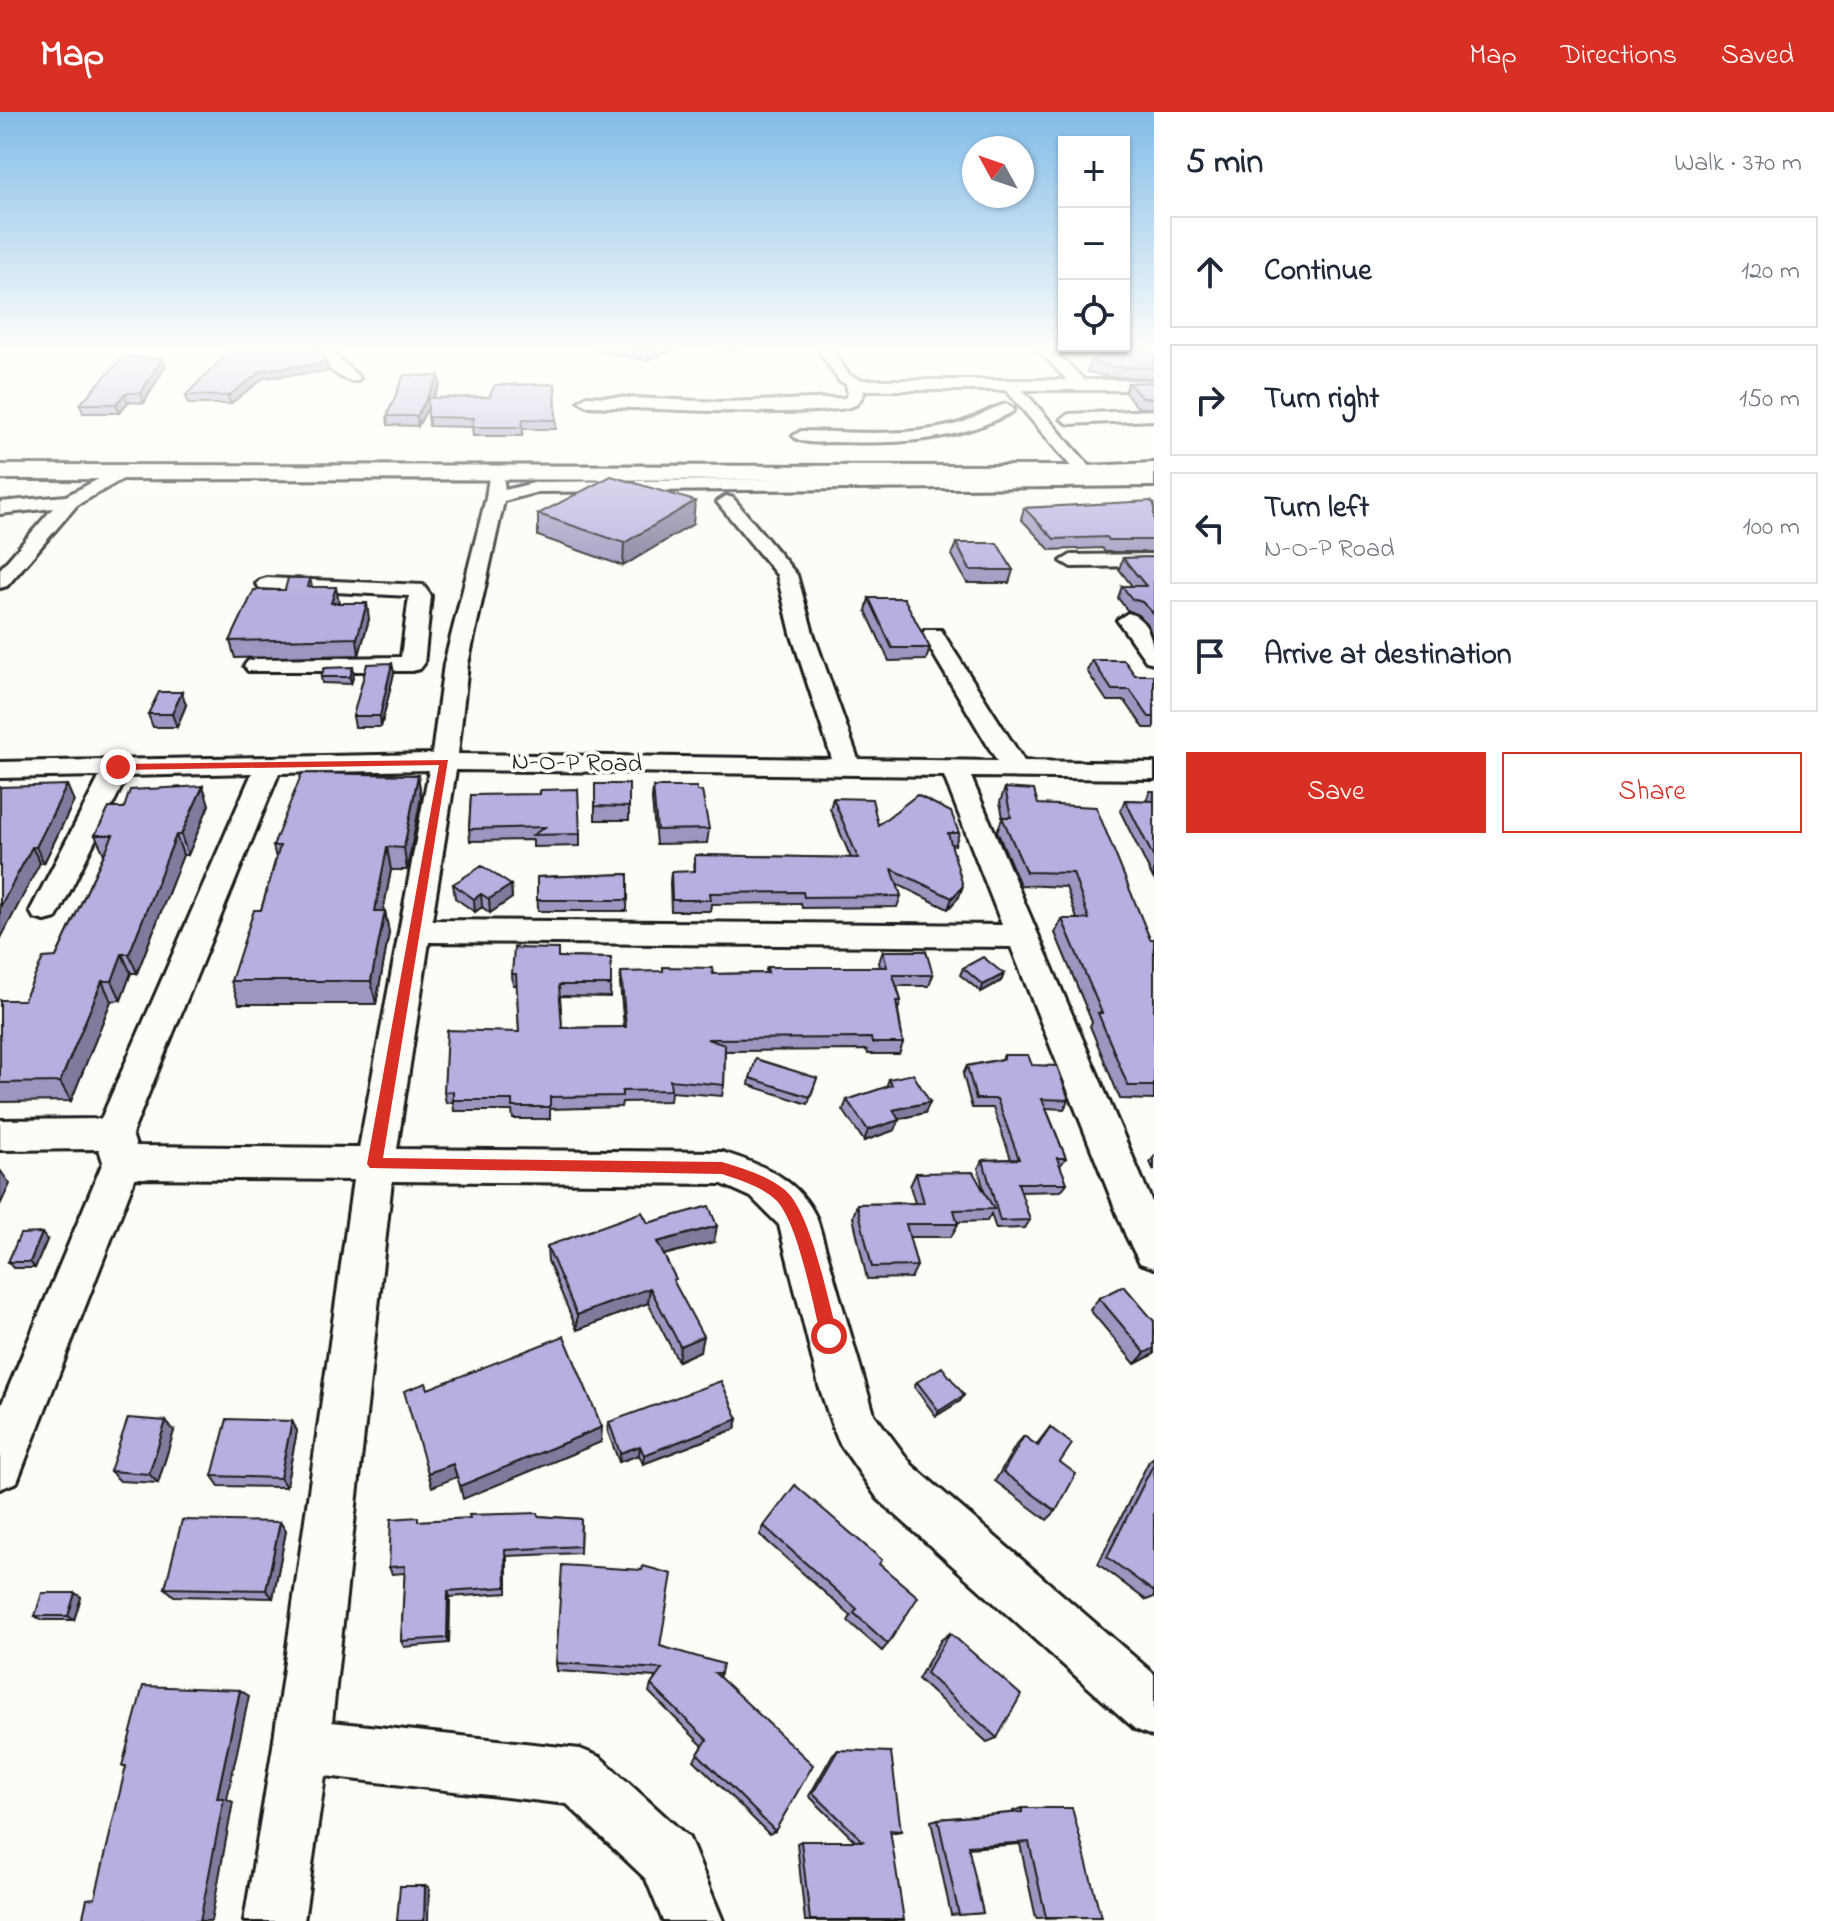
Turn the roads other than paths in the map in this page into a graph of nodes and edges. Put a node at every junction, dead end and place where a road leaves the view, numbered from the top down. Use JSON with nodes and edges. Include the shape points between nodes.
{"nodes":[{"id":1,"x":920,"y":433,"type":"edge"},
{"id":2,"x":1051,"y":433,"type":"edge"},
{"id":3,"x":801,"y":436,"type":"dead end"},
{"id":4,"x":1154,"y":470,"type":"edge"},
{"id":5,"x":0,"y":472,"type":"edge"},
{"id":6,"x":122,"y":472,"type":"junction"},
{"id":7,"x":496,"y":473,"type":"junction"},
{"id":8,"x":1086,"y":473,"type":"junction"},
{"id":9,"x":1154,"y":481,"type":"edge"},
{"id":10,"x":495,"y":498,"type":"junction"},
{"id":11,"x":70,"y":501,"type":"junction"},
{"id":12,"x":726,"y":502,"type":"dead end"},
{"id":13,"x":0,"y":508,"type":"edge"},
{"id":14,"x":11,"y":557,"type":"edge"},
{"id":15,"x":1154,"y":560,"type":"edge"},
{"id":16,"x":1071,"y":561,"type":"dead end"},
{"id":17,"x":0,"y":582,"type":"edge"},
{"id":18,"x":267,"y":584,"type":"dead end"},
{"id":19,"x":1128,"y":620,"type":"dead end"},
{"id":20,"x":933,"y":635,"type":"dead end"},
{"id":21,"x":1154,"y":656,"type":"edge"},
{"id":22,"x":412,"y":664,"type":"junction"},
{"id":23,"x":456,"y":664,"type":"junction"},
{"id":24,"x":256,"y":666,"type":"dead end"},
{"id":25,"x":444,"y":762,"type":"junction"},
{"id":26,"x":269,"y":765,"type":"junction"},
{"id":27,"x":118,"y":767,"type":"junction"},
{"id":28,"x":848,"y":768,"type":"junction"},
{"id":29,"x":954,"y":769,"type":"junction"},
{"id":30,"x":1016,"y":770,"type":"junction"},
{"id":31,"x":1154,"y":771,"type":"edge"},
{"id":32,"x":4,"y":775,"type":"edge"},
{"id":33,"x":45,"y":911,"type":"dead end"},
{"id":34,"x":413,"y":931,"type":"junction"},
{"id":35,"x":1021,"y":936,"type":"junction"},
{"id":36,"x":0,"y":1135,"type":"edge"},
{"id":37,"x":118,"y":1148,"type":"junction"},
{"id":38,"x":375,"y":1164,"type":"junction"},
{"id":39,"x":1154,"y":1250,"type":"edge"},
{"id":40,"x":0,"y":1465,"type":"edge"},
{"id":41,"x":1154,"y":1710,"type":"edge"},
{"id":42,"x":301,"y":1746,"type":"junction"},
{"id":43,"x":274,"y":1921,"type":"edge"},
{"id":44,"x":693,"y":1921,"type":"edge"}],
"edges":[{"from":1,"to":3,"type":"street"},
{"from":2,"to":8,"type":"street"},
{"from":4,"to":8,"type":"main road"},
{"from":5,"to":6,"type":"main road"},
{"from":6,"to":7,"type":"main road"},
{"from":6,"to":11,"type":"street"},
{"from":7,"to":8,"type":"main road"},
{"from":7,"to":10,"type":"street"},
{"from":9,"to":10,"type":"street","via":[[538,487]]},
{"from":10,"to":23,"type":"street"},
{"from":11,"to":13,"type":"street"},
{"from":11,"to":14,"type":"street"},
{"from":12,"to":28,"type":"street","via":[[787,575]]},
{"from":14,"to":17,"type":"street"},
{"from":15,"to":16,"type":"street"},
{"from":18,"to":22,"type":"street","via":[[415,590],[420,596]]},
{"from":19,"to":21,"type":"street"},
{"from":20,"to":30,"type":"street"},
{"from":22,"to":23,"type":"street"},
{"from":22,"to":24,"type":"street"},
{"from":23,"to":25,"type":"street"},
{"from":25,"to":26,"type":"street","name":"N-O-P Road"},
{"from":25,"to":28,"type":"street","name":"N-O-P Road"},
{"from":25,"to":34,"type":"street"},
{"from":26,"to":27,"type":"street","name":"N-O-P Road"},
{"from":26,"to":37,"type":"street"},
{"from":27,"to":32,"type":"street","name":"N-O-P Road"},
{"from":27,"to":33,"type":"street"},
{"from":28,"to":29,"type":"street","name":"N-O-P Road"},
{"from":29,"to":30,"type":"street","name":"N-O-P Road"},
{"from":29,"to":35,"type":"street"},
{"from":30,"to":31,"type":"street","name":"N-O-P Road"},
{"from":34,"to":35,"type":"street"},
{"from":34,"to":38,"type":"street"},
{"from":35,"to":39,"type":"street"},
{"from":36,"to":37,"type":"street"},
{"from":37,"to":38,"type":"street"},
{"from":37,"to":40,"type":"street"},
{"from":38,"to":41,"type":"street","via":[[722,1168],[781,1195],[797,1219],[856,1428],[895,1482]]},
{"from":38,"to":42,"type":"street"},
{"from":42,"to":43,"type":"street"},
{"from":42,"to":44,"type":"street","via":[[580,1777],[668,1859]]}]}
